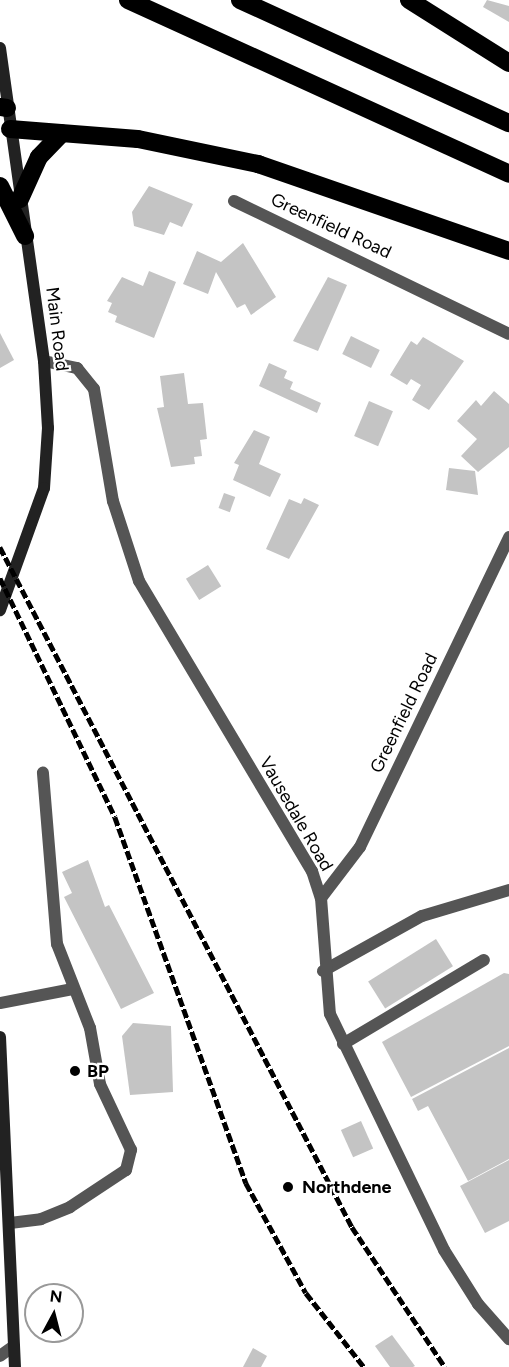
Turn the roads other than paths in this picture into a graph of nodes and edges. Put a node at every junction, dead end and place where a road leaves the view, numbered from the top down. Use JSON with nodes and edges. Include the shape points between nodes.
{"nodes":[{"id":1,"x":128,"y":0,"type":"edge"},
{"id":2,"x":240,"y":0,"type":"edge"},
{"id":3,"x":409,"y":0,"type":"edge"},
{"id":4,"x":0,"y":48,"type":"edge"},
{"id":5,"x":509,"y":63,"type":"edge"},
{"id":6,"x":4,"y":108,"type":"edge"},
{"id":7,"x":509,"y":123,"type":"edge"},
{"id":8,"x":10,"y":129,"type":"junction"},
{"id":9,"x":62,"y":133,"type":"junction"},
{"id":10,"x":509,"y":174,"type":"edge"},
{"id":11,"x":0,"y":186,"type":"edge"},
{"id":12,"x":20,"y":199,"type":"junction"},
{"id":13,"x":234,"y":201,"type":"dead end"},
{"id":14,"x":26,"y":236,"type":"junction"},
{"id":15,"x":509,"y":251,"type":"edge"},
{"id":16,"x":509,"y":334,"type":"edge"},
{"id":17,"x":44,"y":361,"type":"junction"},
{"id":18,"x":509,"y":537,"type":"edge"},
{"id":19,"x":0,"y":610,"type":"edge"},
{"id":20,"x":42,"y":773,"type":"dead end"},
{"id":21,"x":509,"y":890,"type":"edge"},
{"id":22,"x":321,"y":898,"type":"junction"},
{"id":23,"x":484,"y":960,"type":"dead end"},
{"id":24,"x":323,"y":971,"type":"junction"},
{"id":25,"x":73,"y":989,"type":"junction"},
{"id":26,"x":0,"y":1003,"type":"edge"},
{"id":27,"x":0,"y":1037,"type":"edge"},
{"id":28,"x":343,"y":1044,"type":"junction"},
{"id":29,"x":1,"y":1091,"type":"edge"},
{"id":30,"x":10,"y":1223,"type":"junction"},
{"id":31,"x":5,"y":1239,"type":"edge"},
{"id":32,"x":509,"y":1339,"type":"edge"},
{"id":33,"x":14,"y":1346,"type":"junction"},
{"id":34,"x":0,"y":1356,"type":"edge"},
{"id":35,"x":15,"y":1367,"type":"edge"}],
"edges":[{"from":1,"to":10,"type":"highway"},
{"from":2,"to":7,"type":"highway"},
{"from":3,"to":5,"type":"highway"},
{"from":4,"to":6,"type":"main road","name":"Main Road"},
{"from":6,"to":8,"type":"main road","name":"Main Road"},
{"from":8,"to":9,"type":"highway"},
{"from":8,"to":12,"type":"main road","name":"Main Road"},
{"from":9,"to":12,"type":"highway","via":[[39,157]]},
{"from":9,"to":15,"type":"highway","via":[[138,140],[258,164]]},
{"from":11,"to":14,"type":"highway"},
{"from":12,"to":14,"type":"main road","name":"Main Road"},
{"from":13,"to":16,"type":"street","name":"Greenfield Road"},
{"from":14,"to":17,"type":"main road","name":"Main Road"},
{"from":17,"to":19,"type":"main road","name":"Main Road","via":[[44,488]]},
{"from":17,"to":22,"type":"street","name":"Vausedale Road","via":[[77,368],[94,389],[113,501],[139,581],[302,852]]},
{"from":18,"to":22,"type":"street","name":"Greenfield Road","via":[[360,847]]},
{"from":20,"to":25,"type":"street","via":[[51,915]]},
{"from":21,"to":24,"type":"street","via":[[422,916]]},
{"from":22,"to":24,"type":"street","name":"Vausedale Road"},
{"from":23,"to":28,"type":"street"},
{"from":24,"to":28,"type":"street","name":"Vausedale Road","via":[[330,1014]]},
{"from":25,"to":26,"type":"street"},
{"from":25,"to":30,"type":"street","via":[[90,1028],[100,1084],[127,1136],[130,1161],[115,1179],[70,1207],[41,1219]]},
{"from":27,"to":29,"type":"main road"},
{"from":28,"to":32,"type":"street","name":"Vausedale Road","via":[[460,1277]]},
{"from":29,"to":30,"type":"main road"},
{"from":30,"to":31,"type":"main road"},
{"from":31,"to":33,"type":"main road"},
{"from":33,"to":34,"type":"street"},
{"from":33,"to":35,"type":"main road"}]}
